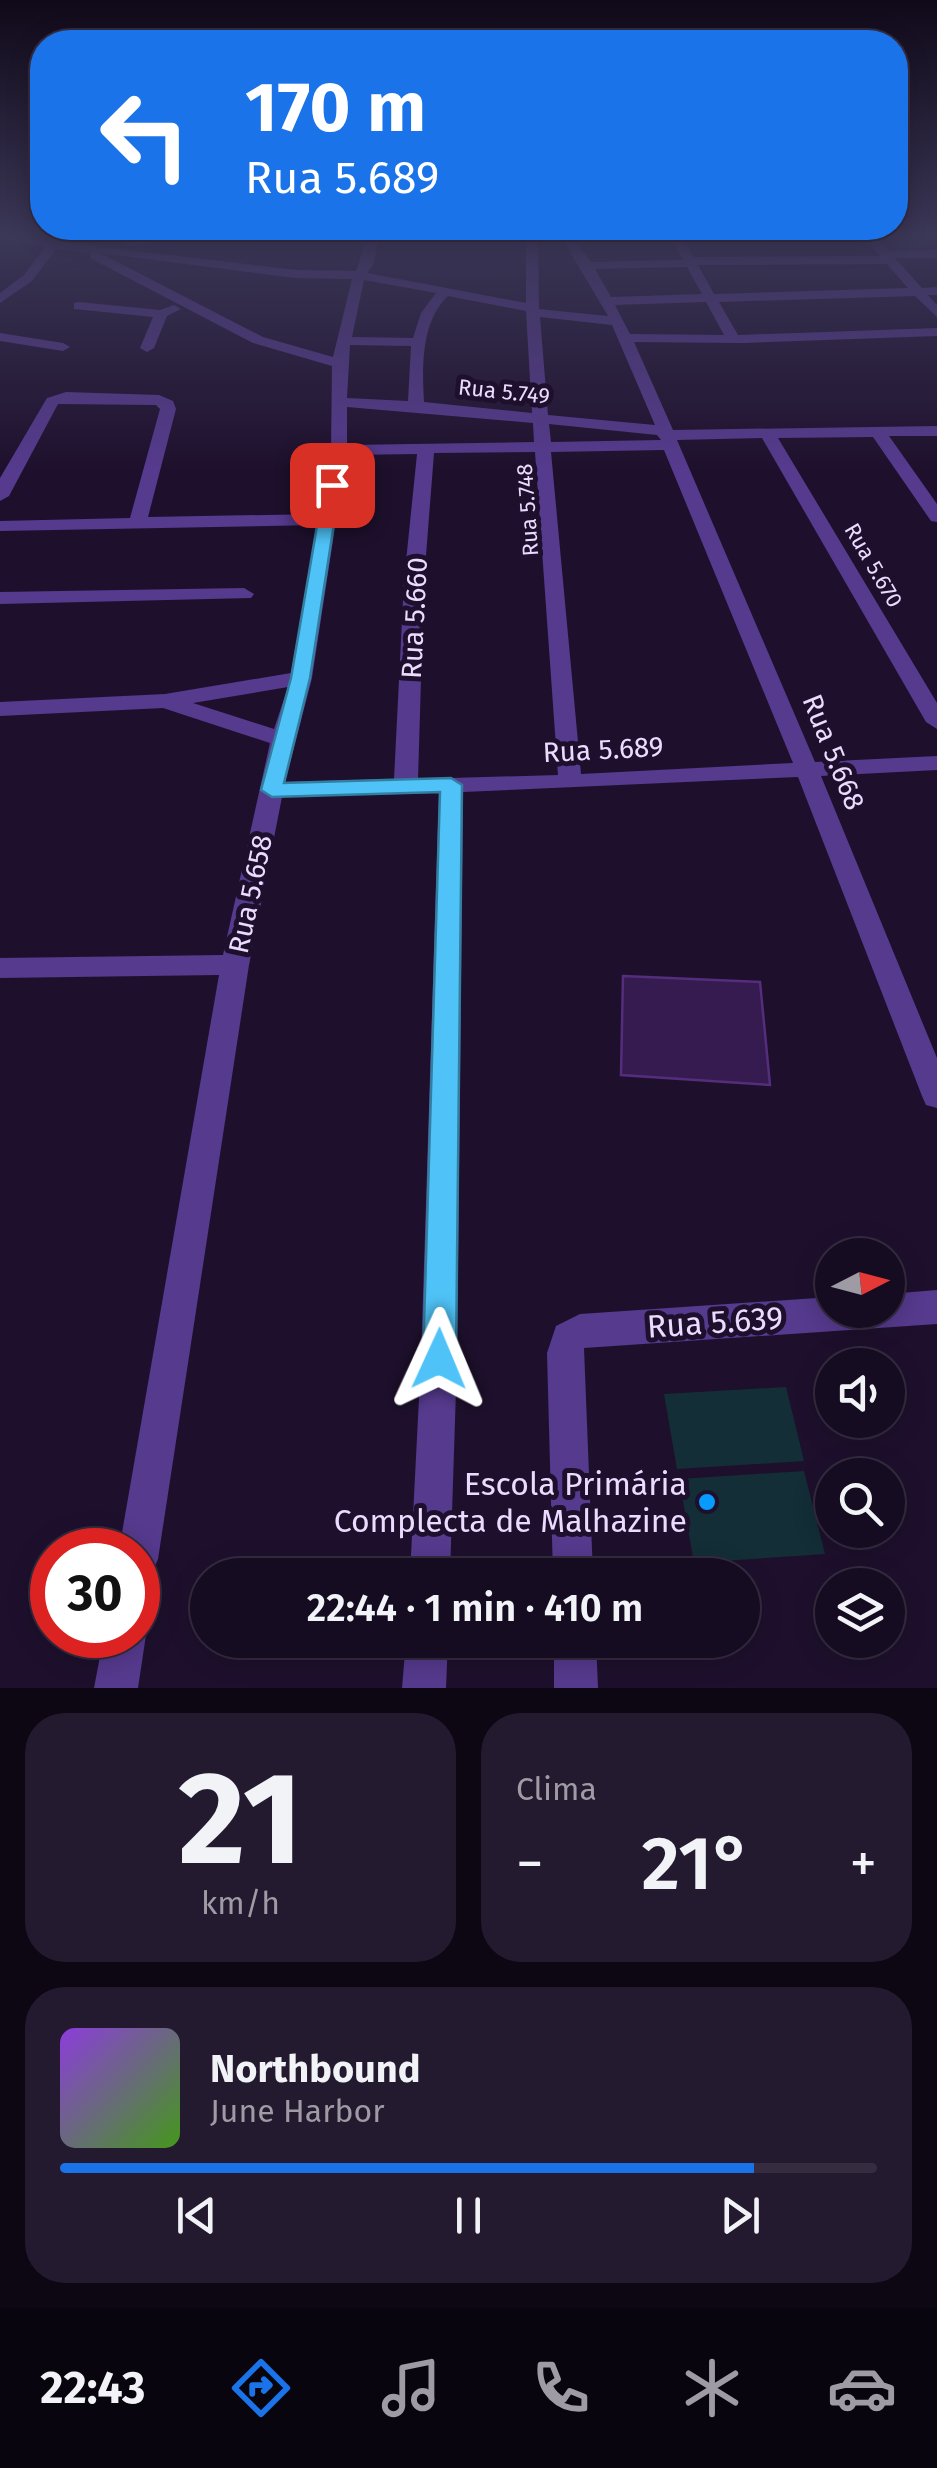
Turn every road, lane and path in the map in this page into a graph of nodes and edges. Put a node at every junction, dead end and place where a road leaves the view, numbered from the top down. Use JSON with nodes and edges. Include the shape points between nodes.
{"nodes":[{"id":1,"x":161,"y":314,"type":"edge"},
{"id":2,"x":207,"y":314,"type":"edge"},
{"id":3,"x":350,"y":314,"type":"edge"},
{"id":4,"x":430,"y":314,"type":"edge"},
{"id":5,"x":533,"y":314,"type":"edge"},
{"id":6,"x":561,"y":314,"type":"edge"},
{"id":7,"x":612,"y":314,"type":"edge"},
{"id":8,"x":719,"y":314,"type":"edge"},
{"id":9,"x":616,"y":321,"type":"junction"},
{"id":10,"x":937,"y":332,"type":"edge"},
{"id":11,"x":0,"y":337,"type":"edge"},
{"id":12,"x":625,"y":338,"type":"junction"},
{"id":13,"x":733,"y":338,"type":"junction"},
{"id":14,"x":344,"y":341,"type":"junction"},
{"id":15,"x":419,"y":342,"type":"junction"},
{"id":16,"x":64,"y":346,"type":"dead end"},
{"id":17,"x":147,"y":348,"type":"dead end"},
{"id":18,"x":340,"y":363,"type":"junction"},
{"id":19,"x":339,"y":402,"type":"junction"},
{"id":20,"x":416,"y":406,"type":"junction"},
{"id":21,"x":543,"y":418,"type":"junction"},
{"id":22,"x":937,"y":431,"type":"edge"},
{"id":23,"x":878,"y":432,"type":"junction"},
{"id":24,"x":768,"y":434,"type":"junction"},
{"id":25,"x":666,"y":437,"type":"junction"},
{"id":26,"x":544,"y":448,"type":"junction"},
{"id":27,"x":339,"y":450,"type":"junction"},
{"id":28,"x":426,"y":450,"type":"junction"},
{"id":29,"x":0,"y":496,"type":"edge"},
{"id":30,"x":937,"y":517,"type":"edge"},
{"id":31,"x":325,"y":520,"type":"junction"},
{"id":32,"x":137,"y":524,"type":"junction"},
{"id":33,"x":0,"y":526,"type":"edge"},
{"id":34,"x":244,"y":594,"type":"dead end"},
{"id":35,"x":0,"y":598,"type":"edge"},
{"id":36,"x":301,"y":678,"type":"junction"},
{"id":37,"x":165,"y":702,"type":"junction"},
{"id":38,"x":0,"y":709,"type":"edge"},
{"id":39,"x":937,"y":722,"type":"edge"},
{"id":40,"x":282,"y":739,"type":"junction"},
{"id":41,"x":937,"y":763,"type":"edge"},
{"id":42,"x":810,"y":770,"type":"junction"},
{"id":43,"x":570,"y":782,"type":"junction"},
{"id":44,"x":451,"y":785,"type":"junction"},
{"id":45,"x":406,"y":786,"type":"junction"},
{"id":46,"x":272,"y":790,"type":"junction"},
{"id":47,"x":235,"y":966,"type":"junction"},
{"id":48,"x":0,"y":968,"type":"edge"},
{"id":49,"x":937,"y":1096,"type":"edge"},
{"id":50,"x":937,"y":1307,"type":"edge"},
{"id":51,"x":143,"y":1528,"type":"edge"},
{"id":52,"x":431,"y":1558,"type":"edge"},
{"id":53,"x":571,"y":1558,"type":"edge"},
{"id":54,"x":121,"y":1658,"type":"edge"},
{"id":55,"x":425,"y":1658,"type":"edge"},
{"id":56,"x":575,"y":1658,"type":"edge"},
{"id":57,"x":116,"y":1688,"type":"edge"},
{"id":58,"x":424,"y":1688,"type":"edge"},
{"id":59,"x":576,"y":1688,"type":"edge"}],
"edges":[{"from":1,"to":17,"type":"street"},
{"from":2,"to":18,"type":"street","via":[[274,346]]},
{"from":3,"to":14,"type":"street","name":"Rua 5.658"},
{"from":4,"to":15,"type":"street"},
{"from":5,"to":21,"type":"street","name":"Rua 5.748"},
{"from":6,"to":9,"type":"street"},
{"from":7,"to":9,"type":"street"},
{"from":8,"to":13,"type":"street"},
{"from":9,"to":12,"type":"street"},
{"from":10,"to":13,"type":"street"},
{"from":11,"to":16,"type":"street"},
{"from":12,"to":13,"type":"street"},
{"from":12,"to":25,"type":"street"},
{"from":14,"to":15,"type":"street"},
{"from":14,"to":18,"type":"street","name":"Rua 5.658"},
{"from":15,"to":20,"type":"street"},
{"from":18,"to":19,"type":"street","name":"Rua 5.658"},
{"from":19,"to":20,"type":"street","name":"Rua 5.749"},
{"from":19,"to":27,"type":"street","name":"Rua 5.658"},
{"from":20,"to":21,"type":"street","name":"Rua 5.749"},
{"from":21,"to":25,"type":"street","name":"Rua 5.749"},
{"from":21,"to":26,"type":"street","name":"Rua 5.748"},
{"from":22,"to":23,"type":"street"},
{"from":23,"to":24,"type":"street"},
{"from":23,"to":30,"type":"street"},
{"from":24,"to":25,"type":"street"},
{"from":24,"to":39,"type":"street","name":"Rua 5.670"},
{"from":25,"to":26,"type":"street"},
{"from":25,"to":42,"type":"street","name":"Rua 5.668"},
{"from":26,"to":28,"type":"street"},
{"from":26,"to":43,"type":"street","name":"Rua 5.748"},
{"from":27,"to":28,"type":"street"},
{"from":27,"to":31,"type":"street","name":"Rua 5.658"},
{"from":28,"to":45,"type":"street","name":"Rua 5.660"},
{"from":29,"to":32,"type":"street","via":[[52,401],[159,400],[168,409]]},
{"from":31,"to":32,"type":"street"},
{"from":31,"to":36,"type":"street","name":"Rua 5.658"},
{"from":32,"to":33,"type":"street"},
{"from":34,"to":35,"type":"street"},
{"from":36,"to":37,"type":"street"},
{"from":36,"to":40,"type":"street","name":"Rua 5.658"},
{"from":37,"to":38,"type":"street"},
{"from":37,"to":40,"type":"street"},
{"from":40,"to":46,"type":"street","name":"Rua 5.658"},
{"from":41,"to":42,"type":"street","name":"Rua 5.689"},
{"from":42,"to":43,"type":"street","name":"Rua 5.689"},
{"from":42,"to":49,"type":"street","name":"Rua 5.668"},
{"from":43,"to":44,"type":"street","name":"Rua 5.689"},
{"from":44,"to":45,"type":"street","name":"Rua 5.689"},
{"from":44,"to":52,"type":"street"},
{"from":45,"to":46,"type":"street","name":"Rua 5.689"},
{"from":46,"to":47,"type":"street","name":"Rua 5.658"},
{"from":47,"to":48,"type":"street"},
{"from":47,"to":51,"type":"street","name":"Rua 5.658"},
{"from":50,"to":53,"type":"street","name":"Rua 5.639","via":[[580,1331],[569,1338]]},
{"from":54,"to":57,"type":"street"},
{"from":55,"to":58,"type":"street"},
{"from":56,"to":59,"type":"street"}]}
